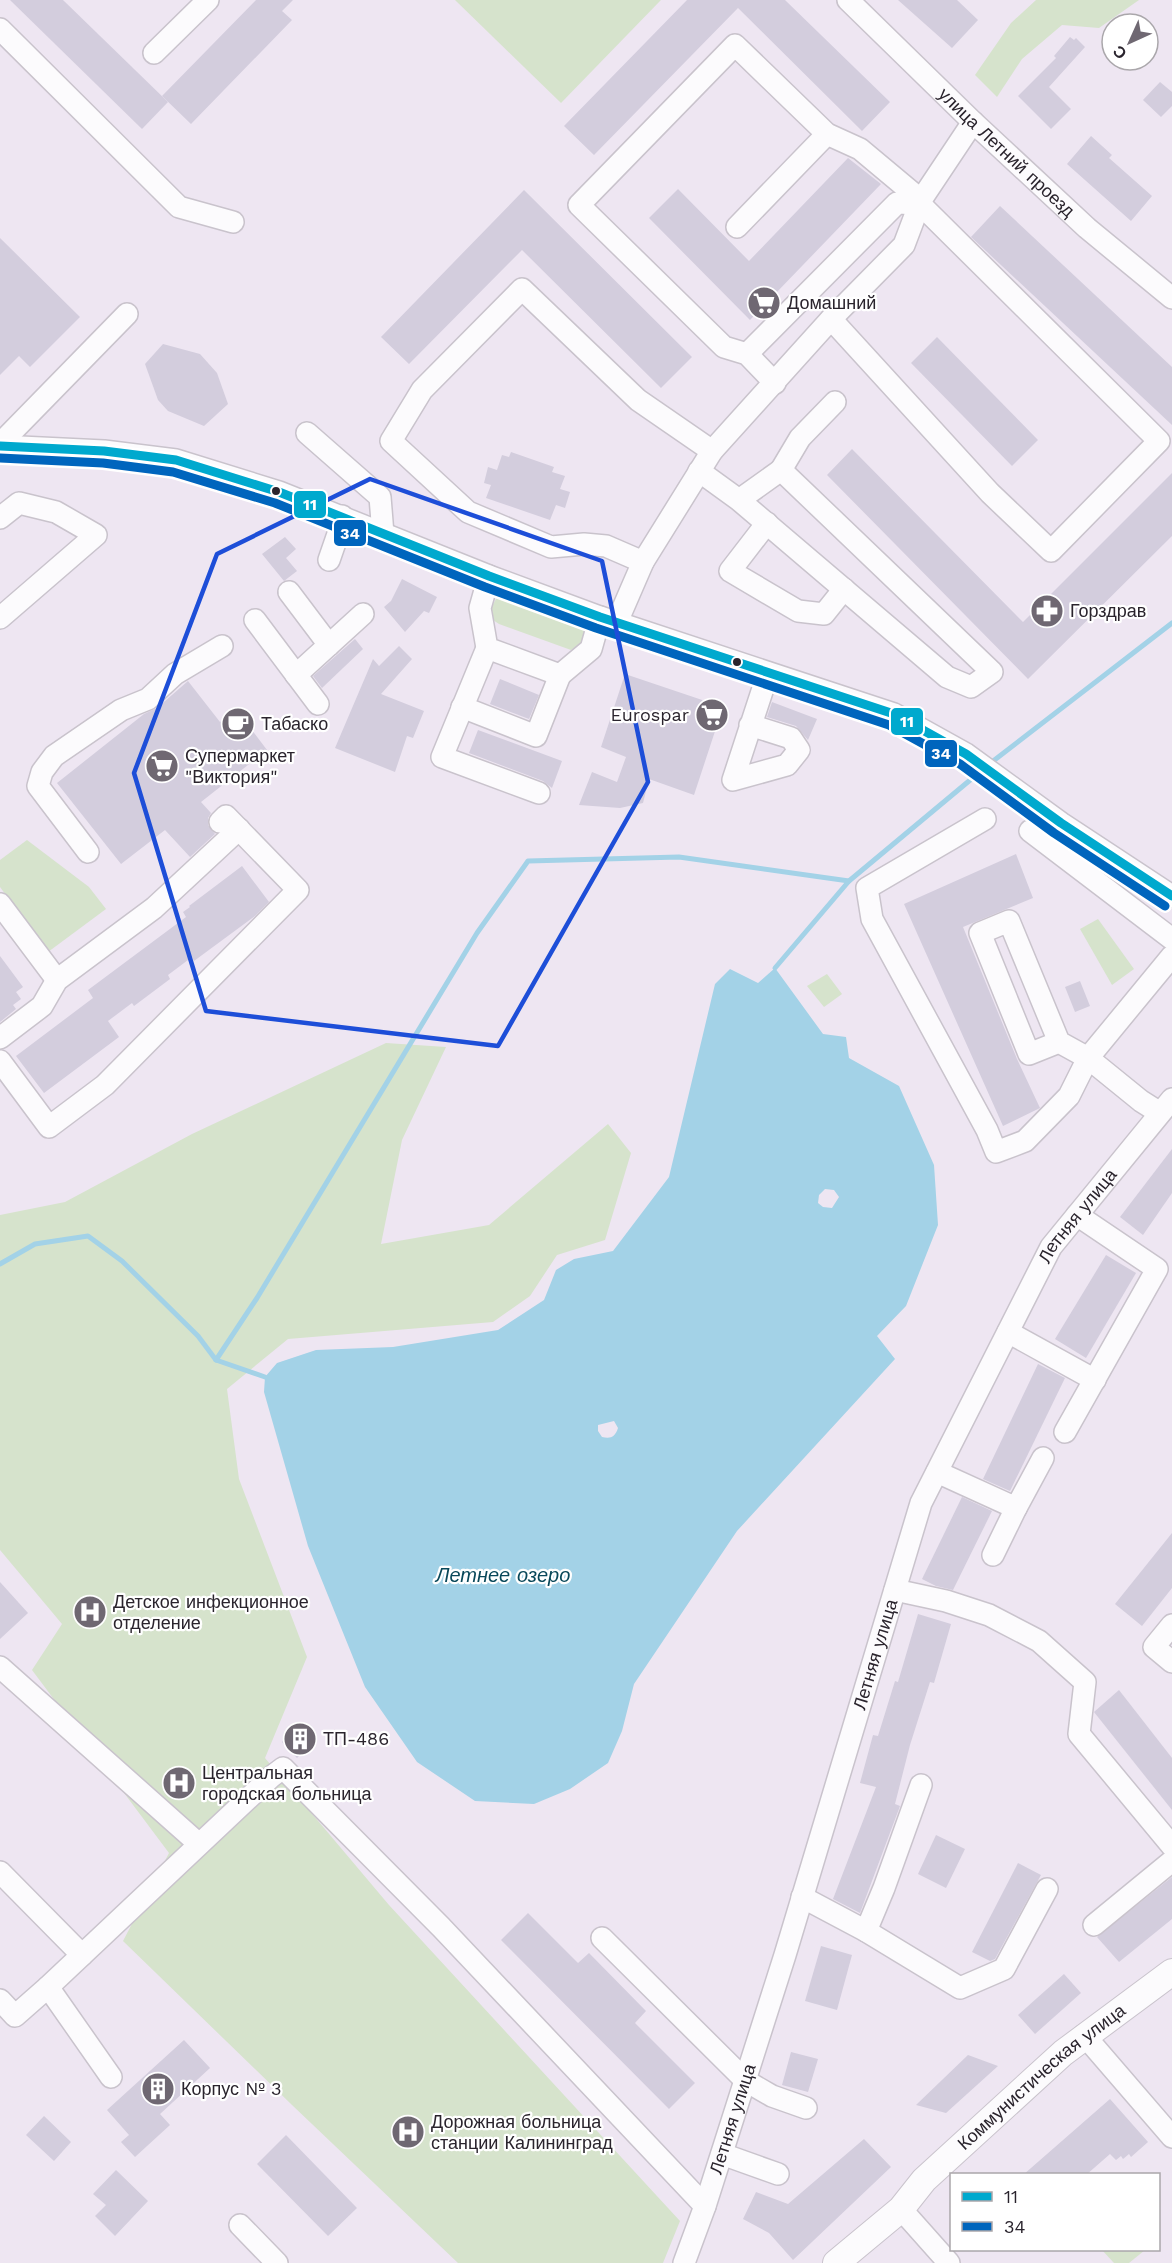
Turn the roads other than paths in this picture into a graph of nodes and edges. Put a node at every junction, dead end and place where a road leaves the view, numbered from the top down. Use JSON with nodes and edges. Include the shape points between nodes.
{"nodes":[{"id":1,"x":208,"y":0,"type":"edge"},
{"id":2,"x":848,"y":0,"type":"edge"},
{"id":3,"x":0,"y":29,"type":"edge"},
{"id":4,"x":154,"y":53,"type":"dead end"},
{"id":5,"x":973,"y":122,"type":"junction"},
{"id":6,"x":827,"y":134,"type":"junction"},
{"id":7,"x":920,"y":202,"type":"junction"},
{"id":8,"x":233,"y":222,"type":"dead end"},
{"id":9,"x":738,"y":227,"type":"dead end"},
{"id":10,"x":1172,"y":298,"type":"edge"},
{"id":11,"x":127,"y":314,"type":"dead end"},
{"id":12,"x":831,"y":319,"type":"junction"},
{"id":13,"x":747,"y":354,"type":"junction"},
{"id":14,"x":775,"y":383,"type":"junction"},
{"id":15,"x":835,"y":402,"type":"dead end"},
{"id":16,"x":307,"y":433,"type":"dead end"},
{"id":17,"x":0,"y":445,"type":"edge"},
{"id":18,"x":712,"y":451,"type":"junction"},
{"id":19,"x":780,"y":470,"type":"junction"},
{"id":20,"x":699,"y":471,"type":"junction"},
{"id":21,"x":739,"y":500,"type":"junction"},
{"id":22,"x":342,"y":516,"type":"junction"},
{"id":23,"x":0,"y":518,"type":"edge"},
{"id":24,"x":767,"y":523,"type":"junction"},
{"id":25,"x":383,"y":534,"type":"junction"},
{"id":26,"x":328,"y":560,"type":"dead end"},
{"id":27,"x":643,"y":562,"type":"junction"},
{"id":28,"x":489,"y":576,"type":"junction"},
{"id":29,"x":844,"y":589,"type":"junction"},
{"id":30,"x":289,"y":592,"type":"dead end"},
{"id":31,"x":363,"y":614,"type":"dead end"},
{"id":32,"x":0,"y":618,"type":"edge"},
{"id":33,"x":608,"y":619,"type":"junction"},
{"id":34,"x":255,"y":620,"type":"dead end"},
{"id":35,"x":329,"y":645,"type":"junction"},
{"id":36,"x":222,"y":646,"type":"dead end"},
{"id":37,"x":487,"y":648,"type":"junction"},
{"id":38,"x":768,"y":673,"type":"junction"},
{"id":39,"x":296,"y":675,"type":"junction"},
{"id":40,"x":560,"y":675,"type":"junction"},
{"id":41,"x":318,"y":704,"type":"dead end"},
{"id":42,"x":462,"y":707,"type":"junction"},
{"id":43,"x":750,"y":725,"type":"dead end"},
{"id":44,"x":539,"y":793,"type":"dead end"},
{"id":45,"x":985,"y":819,"type":"dead end"},
{"id":46,"x":1030,"y":831,"type":"dead end"},
{"id":47,"x":88,"y":852,"type":"dead end"},
{"id":48,"x":1172,"y":896,"type":"edge"},
{"id":49,"x":0,"y":904,"type":"edge"},
{"id":50,"x":1172,"y":939,"type":"edge"},
{"id":51,"x":1172,"y":956,"type":"edge"},
{"id":52,"x":57,"y":980,"type":"junction"},
{"id":53,"x":0,"y":1038,"type":"edge"},
{"id":54,"x":1059,"y":1042,"type":"junction"},
{"id":55,"x":1088,"y":1058,"type":"junction"},
{"id":56,"x":0,"y":1061,"type":"edge"},
{"id":57,"x":1166,"y":1106,"type":"edge"},
{"id":58,"x":1077,"y":1215,"type":"junction"},
{"id":59,"x":1008,"y":1332,"type":"junction"},
{"id":60,"x":1095,"y":1380,"type":"junction"},
{"id":61,"x":1065,"y":1432,"type":"dead end"},
{"id":62,"x":1043,"y":1458,"type":"dead end"},
{"id":63,"x":937,"y":1472,"type":"junction"},
{"id":64,"x":1016,"y":1508,"type":"junction"},
{"id":65,"x":993,"y":1555,"type":"dead end"},
{"id":66,"x":895,"y":1590,"type":"junction"},
{"id":67,"x":1172,"y":1625,"type":"edge"},
{"id":68,"x":1172,"y":1662,"type":"edge"},
{"id":69,"x":0,"y":1667,"type":"edge"},
{"id":70,"x":921,"y":1785,"type":"dead end"},
{"id":71,"x":199,"y":1844,"type":"junction"},
{"id":72,"x":1172,"y":1846,"type":"edge"},
{"id":73,"x":1172,"y":1861,"type":"edge"},
{"id":74,"x":0,"y":1872,"type":"edge"},
{"id":75,"x":1047,"y":1889,"type":"dead end"},
{"id":76,"x":802,"y":1897,"type":"junction"},
{"id":77,"x":1094,"y":1925,"type":"dead end"},
{"id":78,"x":866,"y":1931,"type":"junction"},
{"id":79,"x":602,"y":1938,"type":"dead end"},
{"id":80,"x":82,"y":1955,"type":"junction"},
{"id":81,"x":1172,"y":1972,"type":"edge"},
{"id":82,"x":48,"y":1987,"type":"junction"},
{"id":83,"x":0,"y":2000,"type":"edge"},
{"id":84,"x":1084,"y":2035,"type":"junction"},
{"id":85,"x":111,"y":2077,"type":"dead end"},
{"id":86,"x":746,"y":2081,"type":"junction"},
{"id":87,"x":806,"y":2108,"type":"dead end"},
{"id":88,"x":1172,"y":2137,"type":"edge"},
{"id":89,"x":722,"y":2154,"type":"junction"},
{"id":90,"x":778,"y":2174,"type":"dead end"},
{"id":91,"x":705,"y":2206,"type":"junction"},
{"id":92,"x":901,"y":2209,"type":"junction"},
{"id":93,"x":240,"y":2225,"type":"dead end"},
{"id":94,"x":277,"y":2263,"type":"edge"},
{"id":95,"x":684,"y":2263,"type":"edge"},
{"id":96,"x":836,"y":2263,"type":"edge"},
{"id":97,"x":949,"y":2263,"type":"edge"}],
"edges":[{"from":1,"to":4,"type":"street"},
{"from":2,"to":5,"type":"street","name":"улица Летний проезд"},
{"from":3,"to":8,"type":"street","via":[[179,207]]},
{"from":5,"to":7,"type":"street"},
{"from":5,"to":10,"type":"street","name":"улица Летний проезд","via":[[1087,228]]},
{"from":6,"to":7,"type":"street","via":[[860,149]]},
{"from":6,"to":9,"type":"street"},
{"from":6,"to":13,"type":"street","via":[[735,45],[579,205],[724,347]]},
{"from":7,"to":12,"type":"street","via":[[904,245]]},
{"from":7,"to":12,"type":"street","via":[[1159,441],[1052,551],[990,493]]},
{"from":7,"to":13,"type":"street","via":[[897,203]]},
{"from":11,"to":17,"type":"street"},
{"from":12,"to":14,"type":"street"},
{"from":13,"to":14,"type":"street"},
{"from":14,"to":18,"type":"street"},
{"from":15,"to":19,"type":"street","via":[[800,438]]},
{"from":16,"to":25,"type":"street","via":[[380,497]]},
{"from":17,"to":22,"type":"street","via":[[176,460]]},
{"from":18,"to":20,"type":"street"},
{"from":18,"to":27,"type":"street","via":[[638,400],[522,289],[422,390],[391,441],[468,512],[551,547],[606,546]]},
{"from":19,"to":21,"type":"street"},
{"from":19,"to":29,"type":"street","via":[[992,672],[971,687],[947,677]]},
{"from":20,"to":21,"type":"street"},
{"from":20,"to":27,"type":"street"},
{"from":21,"to":24,"type":"street"},
{"from":22,"to":25,"type":"street"},
{"from":22,"to":26,"type":"street"},
{"from":23,"to":32,"type":"street","via":[[19,502],[56,512],[96,534]]},
{"from":24,"to":29,"type":"street"},
{"from":24,"to":29,"type":"street","via":[[730,571],[798,611],[824,614]]},
{"from":25,"to":28,"type":"street"},
{"from":27,"to":33,"type":"street"},
{"from":28,"to":33,"type":"street"},
{"from":28,"to":37,"type":"street","via":[[480,608]]},
{"from":30,"to":35,"type":"street"},
{"from":31,"to":35,"type":"street"},
{"from":33,"to":38,"type":"street"},
{"from":33,"to":40,"type":"street","via":[[591,649]]},
{"from":34,"to":39,"type":"street"},
{"from":35,"to":39,"type":"street"},
{"from":36,"to":47,"type":"street","via":[[175,674],[148,699],[121,710],[54,756],[42,772],[38,786]]},
{"from":37,"to":40,"type":"street"},
{"from":37,"to":42,"type":"street"},
{"from":38,"to":43,"type":"street"},
{"from":38,"to":48,"type":"street","via":[[894,714],[939,737]]},
{"from":39,"to":41,"type":"street"},
{"from":40,"to":42,"type":"street","via":[[536,736]]},
{"from":42,"to":44,"type":"street","via":[[442,757]]},
{"from":45,"to":55,"type":"street","via":[[867,888],[872,919],[996,1152],[1025,1141],[1069,1096]]},
{"from":46,"to":50,"type":"street"},
{"from":49,"to":52,"type":"street"},
{"from":51,"to":55,"type":"street"},
{"from":52,"to":53,"type":"street","via":[[42,1006]]},
{"from":52,"to":56,"type":"street","via":[[154,908],[229,826],[298,890],[105,1085],[49,1127]]},
{"from":54,"to":54,"type":"street","via":[[1029,1054],[980,933],[1009,921]]},
{"from":54,"to":55,"type":"street"},
{"from":55,"to":57,"type":"street","via":[[1141,1101]]},
{"from":57,"to":58,"type":"street","name":"Летняя улица"},
{"from":58,"to":59,"type":"street","name":"Летняя улица","via":[[1051,1247]]},
{"from":58,"to":60,"type":"street","via":[[1157,1269]]},
{"from":59,"to":60,"type":"street"},
{"from":59,"to":63,"type":"street","name":"Летняя улица"},
{"from":60,"to":61,"type":"street"},
{"from":62,"to":64,"type":"street"},
{"from":63,"to":64,"type":"street"},
{"from":63,"to":66,"type":"street","name":"Летняя улица","via":[[921,1503]]},
{"from":64,"to":65,"type":"street"},
{"from":66,"to":72,"type":"street","via":[[989,1615],[1039,1641],[1085,1682],[1079,1734]]},
{"from":66,"to":76,"type":"street","name":"Летняя улица"},
{"from":67,"to":68,"type":"street","via":[[1154,1647]]},
{"from":69,"to":71,"type":"street"},
{"from":70,"to":78,"type":"street"},
{"from":71,"to":80,"type":"street"},
{"from":71,"to":91,"type":"street","via":[[283,1768]]},
{"from":73,"to":77,"type":"street"},
{"from":74,"to":80,"type":"street"},
{"from":75,"to":78,"type":"street","via":[[1005,1969],[960,1988]]},
{"from":76,"to":78,"type":"street"},
{"from":76,"to":86,"type":"street","name":"Летняя улица"},
{"from":79,"to":86,"type":"street"},
{"from":80,"to":82,"type":"street"},
{"from":81,"to":84,"type":"main road","name":"Коммунистическая улица"},
{"from":82,"to":83,"type":"street","via":[[15,2016]]},
{"from":82,"to":85,"type":"street"},
{"from":84,"to":88,"type":"street"},
{"from":84,"to":92,"type":"main road","name":"Коммунистическая улица","via":[[924,2180]]},
{"from":86,"to":87,"type":"street","via":[[772,2096]]},
{"from":86,"to":89,"type":"street","name":"Летняя улица"},
{"from":89,"to":90,"type":"street"},
{"from":89,"to":91,"type":"street","name":"Летняя улица"},
{"from":91,"to":95,"type":"street","name":"Летняя улица"},
{"from":92,"to":96,"type":"main road","name":"Коммунистическая улица"},
{"from":92,"to":97,"type":"street"},
{"from":93,"to":94,"type":"street"}]}
